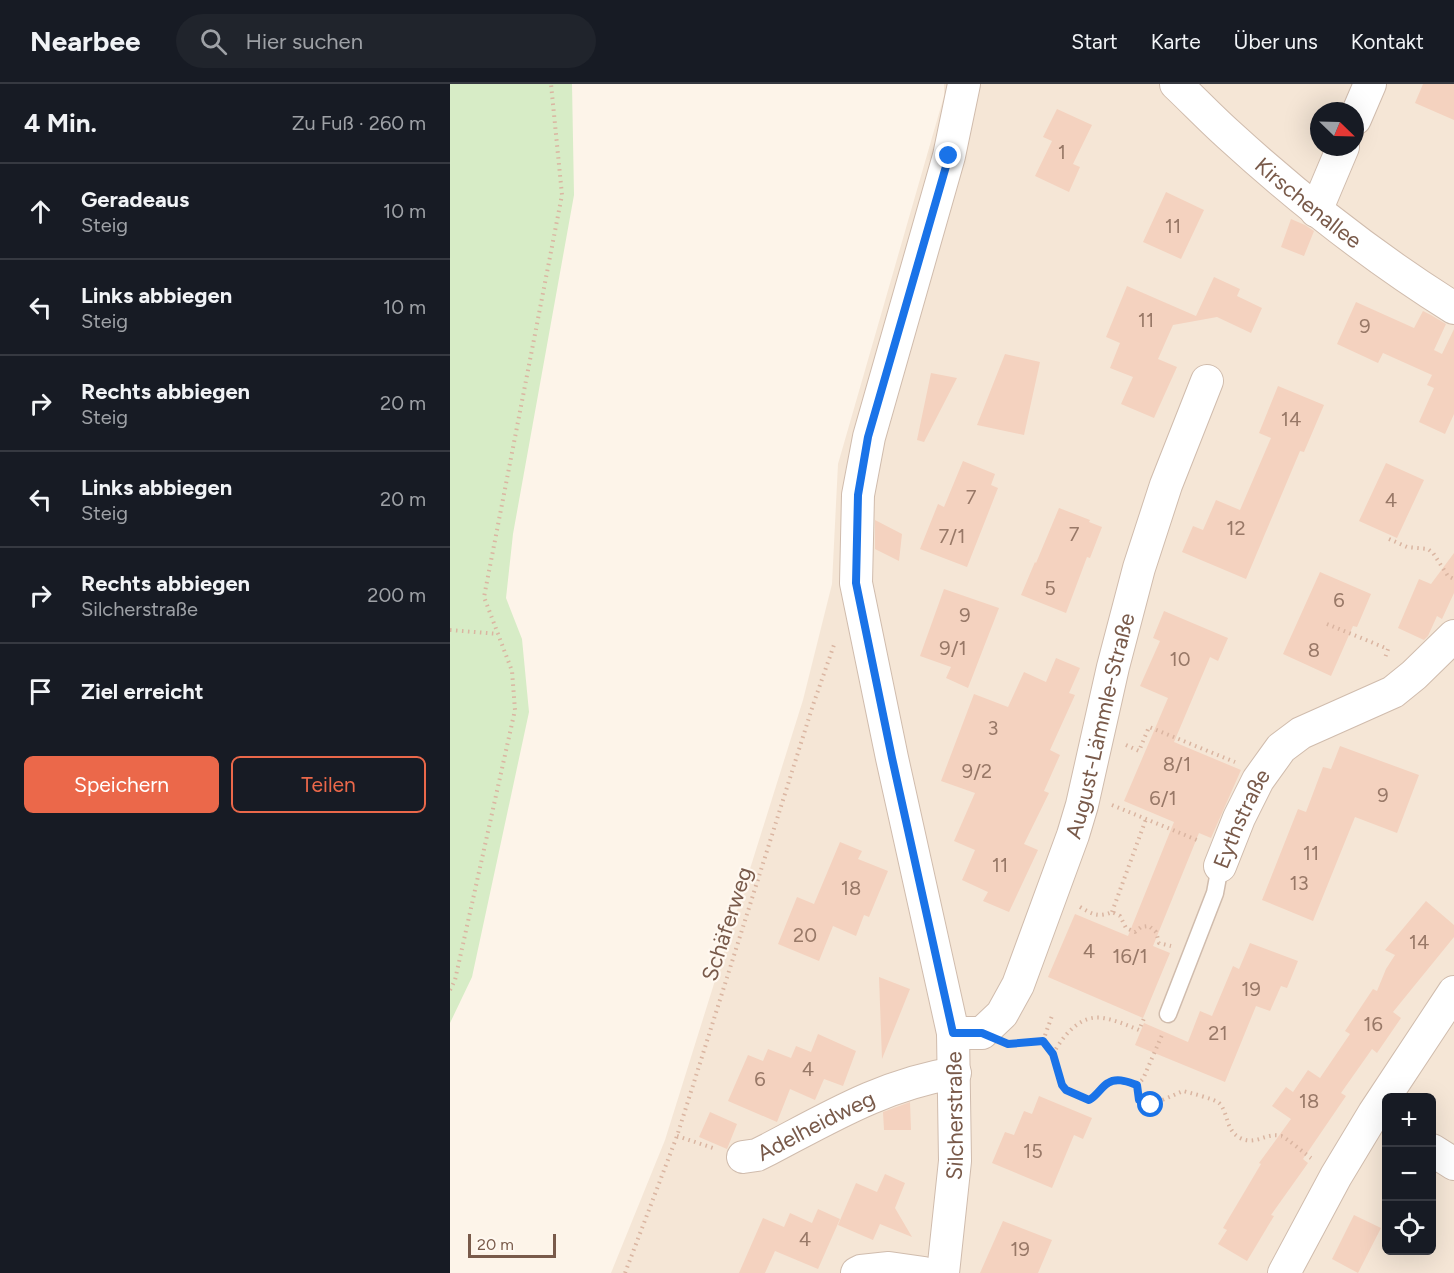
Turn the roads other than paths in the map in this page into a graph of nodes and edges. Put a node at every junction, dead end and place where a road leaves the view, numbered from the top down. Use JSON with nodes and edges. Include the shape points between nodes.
{"nodes":[{"id":1,"x":964,"y":84,"type":"edge"},
{"id":2,"x":1176,"y":84,"type":"edge"},
{"id":3,"x":1370,"y":84,"type":"edge"},
{"id":4,"x":1362,"y":102,"type":"edge"},
{"id":5,"x":1339,"y":156,"type":"edge"},
{"id":6,"x":1316,"y":211,"type":"junction"},
{"id":7,"x":1454,"y":308,"type":"edge"},
{"id":8,"x":1208,"y":381,"type":"dead end"},
{"id":9,"x":1454,"y":636,"type":"edge"},
{"id":10,"x":1223,"y":859,"type":"joint"},
{"id":11,"x":1454,"y":992,"type":"edge"},
{"id":12,"x":1168,"y":1014,"type":"road end"},
{"id":13,"x":968,"y":1033,"type":"junction"},
{"id":14,"x":954,"y":1073,"type":"junction"},
{"id":15,"x":1380,"y":1118,"type":"edge"},
{"id":16,"x":1436,"y":1153,"type":"edge"},
{"id":17,"x":743,"y":1158,"type":"road end"},
{"id":18,"x":1454,"y":1164,"type":"edge"},
{"id":19,"x":857,"y":1273,"type":"edge"},
{"id":20,"x":924,"y":1273,"type":"edge"},
{"id":21,"x":943,"y":1273,"type":"edge"},
{"id":22,"x":1284,"y":1273,"type":"edge"}],
"edges":[{"from":1,"to":13,"type":"street","name":"Silcherstraße","via":[[949,156],[868,437],[858,495],[856,583],[897,781]]},
{"from":2,"to":6,"type":"street","name":"Kirschenallee"},
{"from":3,"to":4,"type":"street"},
{"from":5,"to":6,"type":"street"},
{"from":6,"to":7,"type":"street","name":"Kirschenallee"},
{"from":8,"to":13,"type":"street","name":"August-Lämmle-Straße","via":[[1166,485],[1139,568],[1079,815],[1018,985],[1002,1014]]},
{"from":9,"to":10,"type":"street","name":"Eythstraße","via":[[1394,692],[1301,734],[1281,748],[1258,780]]},
{"from":10,"to":12,"type":"lane","name":"Eythstraße","via":[[1215,892]]},
{"from":11,"to":15,"type":"street"},
{"from":13,"to":14,"type":"street","name":"Silcherstraße"},
{"from":14,"to":17,"type":"street","name":"Adelheidweg","via":[[882,1092],[757,1155]]},
{"from":14,"to":21,"type":"street","name":"Silcherstraße","via":[[955,1161]]},
{"from":15,"to":22,"type":"street","via":[[1336,1176]]},
{"from":16,"to":18,"type":"street"},
{"from":19,"to":20,"type":"street","via":[[889,1268]]}]}
